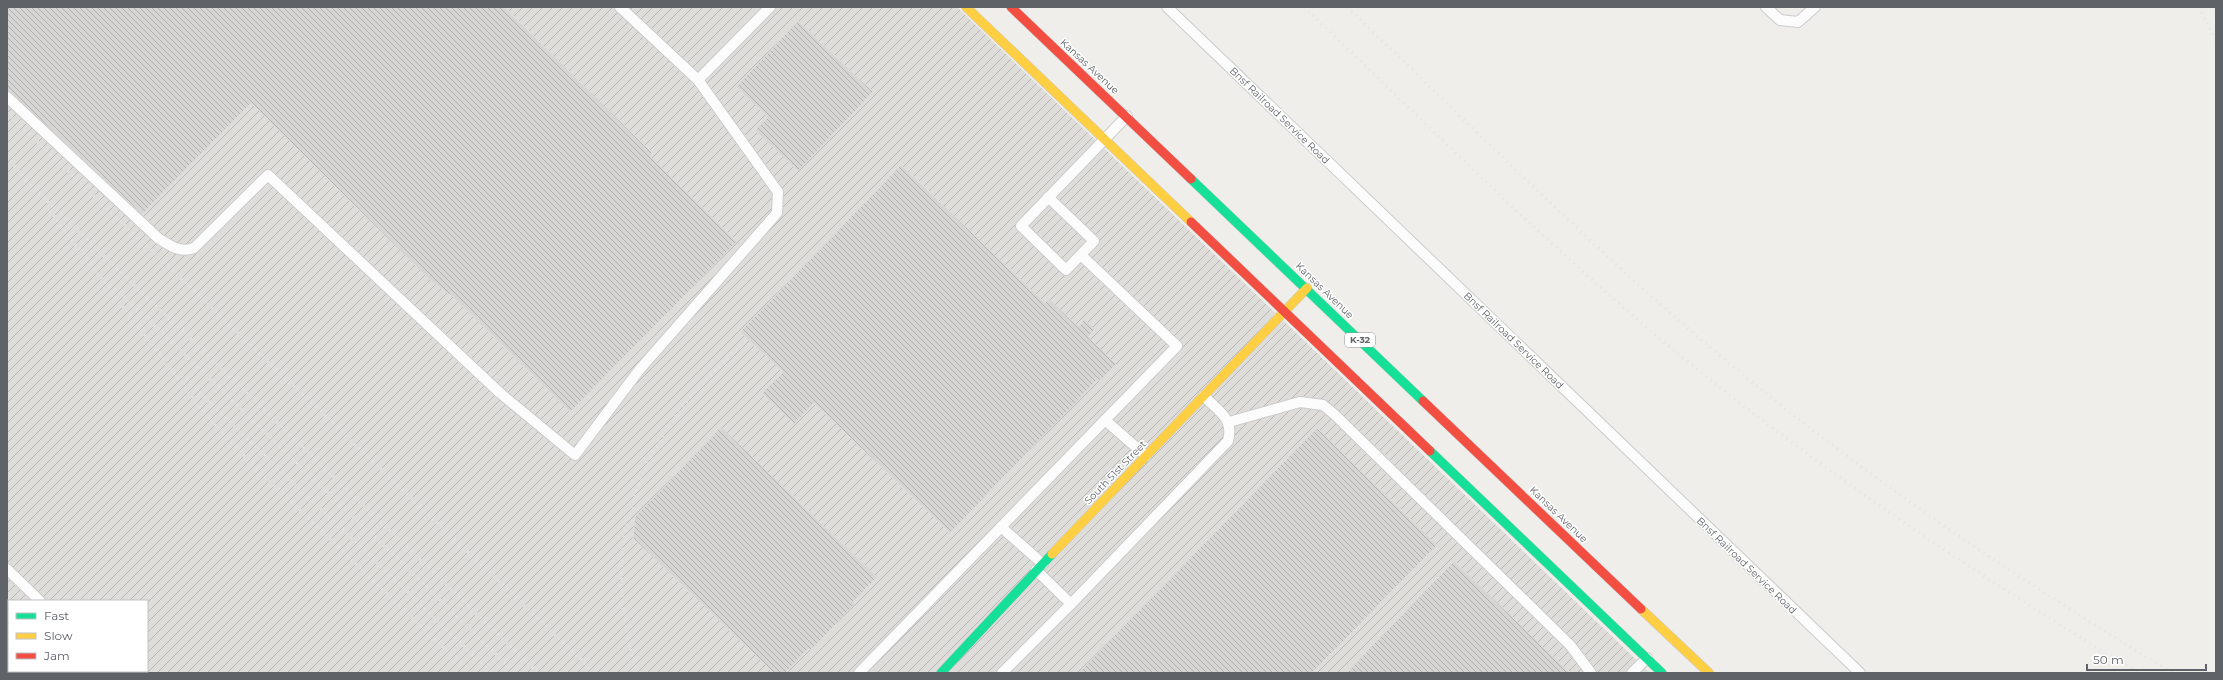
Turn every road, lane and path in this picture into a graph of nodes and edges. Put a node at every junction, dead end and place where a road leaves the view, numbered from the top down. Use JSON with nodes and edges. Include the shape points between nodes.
{"nodes":[{"id":1,"x":620,"y":7,"type":"edge"},
{"id":2,"x":770,"y":7,"type":"edge"},
{"id":3,"x":966,"y":7,"type":"edge"},
{"id":4,"x":1011,"y":7,"type":"edge"},
{"id":5,"x":1168,"y":7,"type":"edge"},
{"id":6,"x":1766,"y":7,"type":"edge"},
{"id":7,"x":1815,"y":7,"type":"edge"},
{"id":8,"x":698,"y":80,"type":"junction"},
{"id":9,"x":7,"y":98,"type":"edge"},
{"id":10,"x":1127,"y":116,"type":"junction"},
{"id":11,"x":1104,"y":139,"type":"junction"},
{"id":12,"x":1048,"y":197,"type":"junction"},
{"id":13,"x":1081,"y":255,"type":"junction"},
{"id":14,"x":1307,"y":288,"type":"junction"},
{"id":15,"x":1285,"y":312,"type":"junction"},
{"id":16,"x":1204,"y":396,"type":"junction"},
{"id":17,"x":1105,"y":420,"type":"junction"},
{"id":18,"x":1229,"y":422,"type":"junction"},
{"id":19,"x":1146,"y":456,"type":"junction"},
{"id":20,"x":1001,"y":527,"type":"junction"},
{"id":21,"x":1040,"y":567,"type":"junction"},
{"id":22,"x":7,"y":569,"type":"edge"},
{"id":23,"x":39,"y":600,"type":"edge"},
{"id":24,"x":1071,"y":604,"type":"junction"},
{"id":25,"x":1647,"y":658,"type":"junction"},
{"id":26,"x":859,"y":673,"type":"edge"},
{"id":27,"x":941,"y":673,"type":"edge"},
{"id":28,"x":1002,"y":673,"type":"edge"},
{"id":29,"x":1591,"y":673,"type":"edge"},
{"id":30,"x":1632,"y":673,"type":"edge"},
{"id":31,"x":1662,"y":673,"type":"edge"},
{"id":32,"x":1709,"y":673,"type":"edge"},
{"id":33,"x":1860,"y":673,"type":"edge"}],
"edges":[{"from":1,"to":8,"type":"lane"},
{"from":2,"to":8,"type":"lane"},
{"from":3,"to":11,"type":"main road"},
{"from":4,"to":10,"type":"main road","name":"Kansas Avenue","number":"K-32"},
{"from":5,"to":33,"type":"lane","name":"Bnsf Railroad Service Road"},
{"from":6,"to":7,"type":"lane","via":[[1780,20],[1798,22]]},
{"from":8,"to":9,"type":"lane","via":[[778,192],[778,213],[640,369],[575,455],[500,393],[268,175],[194,248],[186,251],[172,248],[158,238]]},
{"from":10,"to":11,"type":"lane"},
{"from":10,"to":14,"type":"main road","name":"Kansas Avenue","number":"K-32"},
{"from":11,"to":12,"type":"lane"},
{"from":11,"to":15,"type":"main road"},
{"from":12,"to":13,"type":"lane","via":[[1094,241]]},
{"from":12,"to":13,"type":"lane","via":[[1021,226],[1066,270]]},
{"from":13,"to":17,"type":"lane","via":[[1177,346]]},
{"from":14,"to":15,"type":"main road","name":"South 51st Street"},
{"from":14,"to":32,"type":"main road","name":"Kansas Avenue","number":"K-32"},
{"from":15,"to":16,"type":"main road","name":"South 51st Street"},
{"from":15,"to":25,"type":"main road"},
{"from":16,"to":18,"type":"lane"},
{"from":16,"to":19,"type":"main road","name":"South 51st Street"},
{"from":17,"to":19,"type":"lane"},
{"from":17,"to":20,"type":"lane"},
{"from":18,"to":24,"type":"lane","via":[[1228,441]]},
{"from":18,"to":29,"type":"lane","via":[[1300,402],[1323,405],[1570,645]]},
{"from":19,"to":21,"type":"main road","name":"South 51st Street"},
{"from":20,"to":21,"type":"lane"},
{"from":20,"to":26,"type":"lane"},
{"from":21,"to":24,"type":"lane"},
{"from":21,"to":27,"type":"main road","name":"South 51st Street"},
{"from":22,"to":23,"type":"lane"},
{"from":24,"to":28,"type":"lane"},
{"from":25,"to":30,"type":"lane"},
{"from":25,"to":31,"type":"main road"}]}
